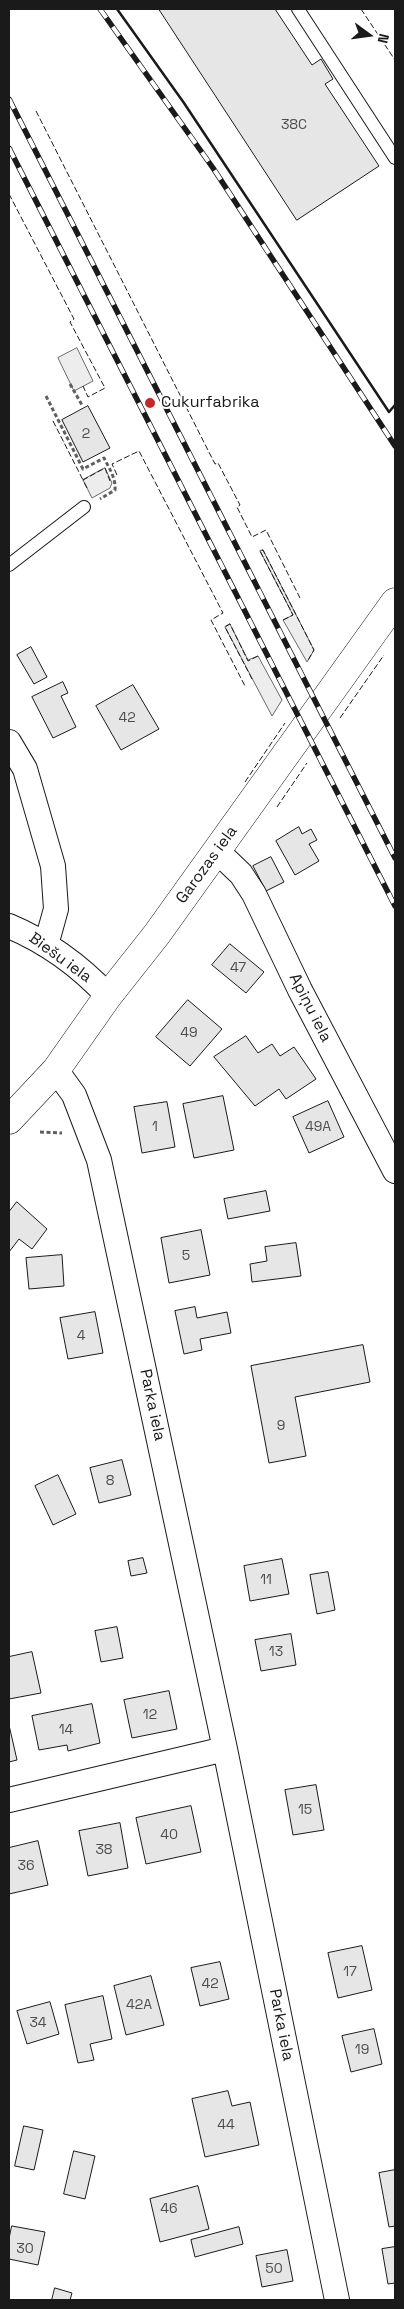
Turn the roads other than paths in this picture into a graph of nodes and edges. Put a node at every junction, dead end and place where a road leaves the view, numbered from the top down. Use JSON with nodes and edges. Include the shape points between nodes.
{"nodes":[{"id":1,"x":298,"y":9,"type":"edge"},
{"id":2,"x":395,"y":158,"type":"edge"},
{"id":3,"x":84,"y":507,"type":"road end"},
{"id":4,"x":9,"y":565,"type":"edge"},
{"id":5,"x":395,"y":602,"type":"edge"},
{"id":6,"x":9,"y":742,"type":"edge"},
{"id":7,"x":217,"y":851,"type":"junction"},
{"id":8,"x":9,"y":926,"type":"edge"},
{"id":9,"x":46,"y":945,"type":"junction"},
{"id":10,"x":108,"y":996,"type":"junction"},
{"id":11,"x":56,"y":1070,"type":"junction"},
{"id":12,"x":9,"y":1120,"type":"edge"},
{"id":13,"x":395,"y":1171,"type":"edge"},
{"id":14,"x":225,"y":1749,"type":"junction"},
{"id":15,"x":9,"y":1800,"type":"edge"},
{"id":16,"x":337,"y":2300,"type":"edge"}],
"edges":[{"from":1,"to":2,"type":"lane"},
{"from":3,"to":4,"type":"lane"},
{"from":5,"to":7,"type":"main road","name":"Garozas iela"},
{"from":6,"to":9,"type":"street","via":[[25,769],[53,866],[56,909]]},
{"from":7,"to":10,"type":"main road","name":"Garozas iela"},
{"from":7,"to":13,"type":"street","name":"Apiņu iela","via":[[241,874],[254,894],[300,990]]},
{"from":8,"to":9,"type":"street","name":"Biešu iela"},
{"from":9,"to":10,"type":"street","name":"Biešu iela","via":[[78,968]]},
{"from":10,"to":11,"type":"main road","name":"Garozas iela"},
{"from":11,"to":12,"type":"main road","name":"Garozas iela"},
{"from":11,"to":14,"type":"street","name":"Parka iela","via":[[77,1101],[99,1160]]},
{"from":14,"to":15,"type":"street"},
{"from":14,"to":16,"type":"street","name":"Parka iela"}]}
